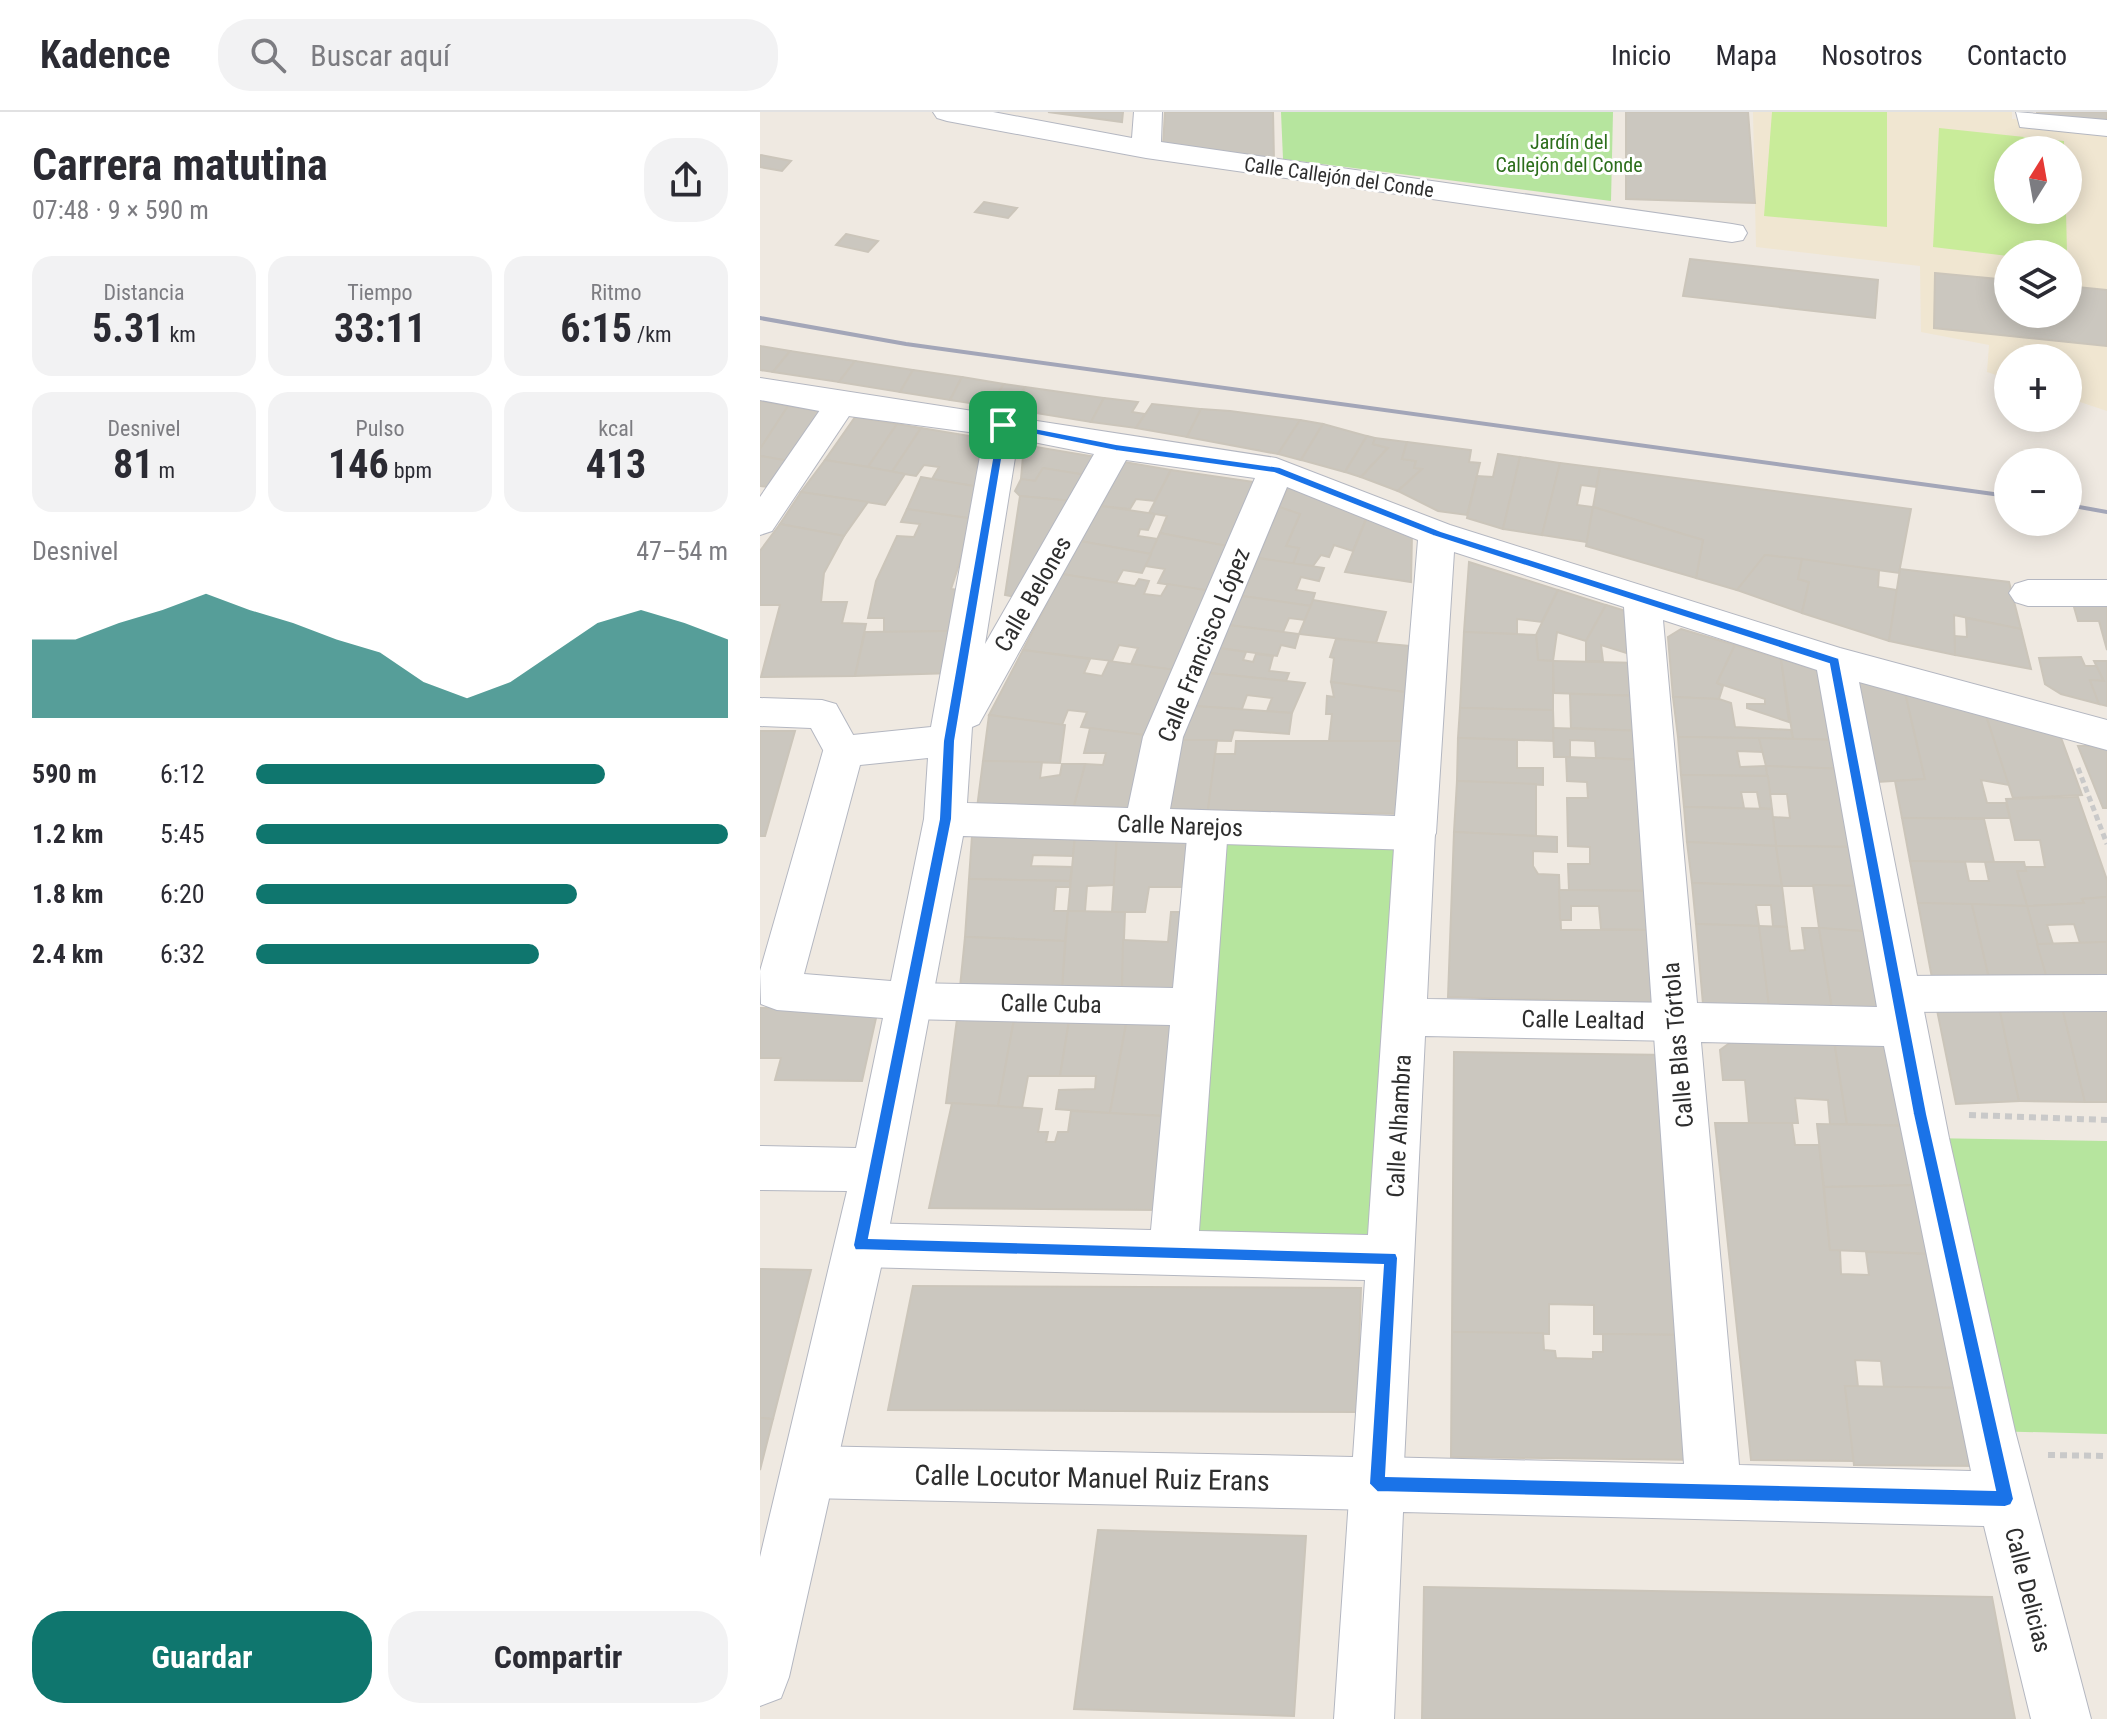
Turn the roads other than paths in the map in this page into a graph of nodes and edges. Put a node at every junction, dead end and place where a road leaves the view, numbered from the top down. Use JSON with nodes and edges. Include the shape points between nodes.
{"nodes":[{"id":1,"x":947,"y":112,"type":"edge"},
{"id":2,"x":1148,"y":112,"type":"edge"},
{"id":3,"x":2030,"y":112,"type":"edge"},
{"id":4,"x":2107,"y":128,"type":"edge"},
{"id":5,"x":1146,"y":149,"type":"junction"},
{"id":6,"x":1732,"y":233,"type":"dead end"},
{"id":7,"x":760,"y":389,"type":"edge"},
{"id":8,"x":841,"y":404,"type":"junction"},
{"id":9,"x":1003,"y":425,"type":"junction"},
{"id":10,"x":1116,"y":447,"type":"junction"},
{"id":11,"x":1276,"y":470,"type":"junction"},
{"id":12,"x":760,"y":523,"type":"edge"},
{"id":13,"x":1437,"y":534,"type":"junction"},
{"id":14,"x":2028,"y":593,"type":"dead end"},
{"id":15,"x":2107,"y":593,"type":"edge"},
{"id":16,"x":1642,"y":597,"type":"junction"},
{"id":17,"x":1835,"y":661,"type":"junction"},
{"id":18,"x":760,"y":712,"type":"edge"},
{"id":19,"x":2107,"y":735,"type":"edge"},
{"id":20,"x":949,"y":741,"type":"junction"},
{"id":21,"x":843,"y":751,"type":"junction"},
{"id":22,"x":945,"y":819,"type":"junction"},
{"id":23,"x":1146,"y":825,"type":"junction"},
{"id":24,"x":1208,"y":827,"type":"junction"},
{"id":25,"x":1415,"y":833,"type":"junction"},
{"id":26,"x":2107,"y":993,"type":"edge"},
{"id":27,"x":908,"y":1001,"type":"junction"},
{"id":28,"x":1193,"y":1007,"type":"junction"},
{"id":29,"x":1901,"y":1011,"type":"junction"},
{"id":30,"x":1405,"y":1017,"type":"junction"},
{"id":31,"x":1677,"y":1022,"type":"junction"},
{"id":32,"x":760,"y":1168,"type":"edge"},
{"id":33,"x":875,"y":1170,"type":"junction"},
{"id":34,"x":861,"y":1245,"type":"junction"},
{"id":35,"x":1173,"y":1254,"type":"junction"},
{"id":36,"x":1391,"y":1258,"type":"junction"},
{"id":37,"x":807,"y":1472,"type":"junction"},
{"id":38,"x":1377,"y":1484,"type":"junction"},
{"id":39,"x":1714,"y":1493,"type":"junction"},
{"id":40,"x":2005,"y":1499,"type":"junction"},
{"id":41,"x":760,"y":1677,"type":"edge"},
{"id":42,"x":1364,"y":1719,"type":"edge"},
{"id":43,"x":2061,"y":1719,"type":"edge"}],
"edges":[{"from":1,"to":5,"type":"street","name":"Calle Callejón del Conde"},
{"from":2,"to":5,"type":"street"},
{"from":3,"to":4,"type":"street","via":[[2030,121]]},
{"from":5,"to":6,"type":"street","name":"Calle Callejón del Conde"},
{"from":7,"to":8,"type":"street"},
{"from":8,"to":9,"type":"street"},
{"from":8,"to":12,"type":"street"},
{"from":9,"to":10,"type":"street"},
{"from":9,"to":20,"type":"street"},
{"from":10,"to":11,"type":"street"},
{"from":10,"to":20,"type":"street","name":"Calle Belones"},
{"from":11,"to":13,"type":"street"},
{"from":11,"to":23,"type":"street","name":"Calle Francisco López","via":[[1163,737]]},
{"from":13,"to":16,"type":"street"},
{"from":13,"to":25,"type":"street","name":"Calle Alhambra"},
{"from":14,"to":15,"type":"street"},
{"from":16,"to":17,"type":"street"},
{"from":16,"to":31,"type":"street","name":"Calle Blas Tórtola"},
{"from":17,"to":19,"type":"street"},
{"from":17,"to":29,"type":"street","name":"Calle Delicias"},
{"from":18,"to":21,"type":"street","via":[[822,714]]},
{"from":20,"to":21,"type":"street"},
{"from":20,"to":22,"type":"street"},
{"from":21,"to":27,"type":"street","via":[[777,991]]},
{"from":22,"to":23,"type":"street","name":"Calle Narejos"},
{"from":22,"to":27,"type":"street"},
{"from":23,"to":24,"type":"street","name":"Calle Narejos"},
{"from":24,"to":25,"type":"street","name":"Calle Narejos"},
{"from":24,"to":28,"type":"street"},
{"from":25,"to":30,"type":"street","name":"Calle Alhambra"},
{"from":26,"to":29,"type":"street","name":"Calle Lealtad"},
{"from":27,"to":28,"type":"street","name":"Calle Cuba"},
{"from":27,"to":33,"type":"street"},
{"from":28,"to":35,"type":"street"},
{"from":29,"to":31,"type":"street","name":"Calle Lealtad"},
{"from":29,"to":40,"type":"street","name":"Calle Delicias"},
{"from":30,"to":31,"type":"street","name":"Calle Lealtad"},
{"from":30,"to":36,"type":"street","name":"Calle Alhambra"},
{"from":31,"to":39,"type":"street","name":"Calle Blas Tórtola"},
{"from":32,"to":33,"type":"street"},
{"from":33,"to":34,"type":"street"},
{"from":34,"to":35,"type":"street"},
{"from":34,"to":37,"type":"street"},
{"from":35,"to":36,"type":"street"},
{"from":36,"to":38,"type":"street","name":"Calle Alhambra"},
{"from":37,"to":38,"type":"street","name":"Calle Locutor Manuel Ruiz Erans"},
{"from":37,"to":41,"type":"street"},
{"from":38,"to":39,"type":"street"},
{"from":38,"to":42,"type":"street","name":"Calle Alhambra"},
{"from":39,"to":40,"type":"street"},
{"from":40,"to":43,"type":"street","name":"Calle Delicias"}]}
